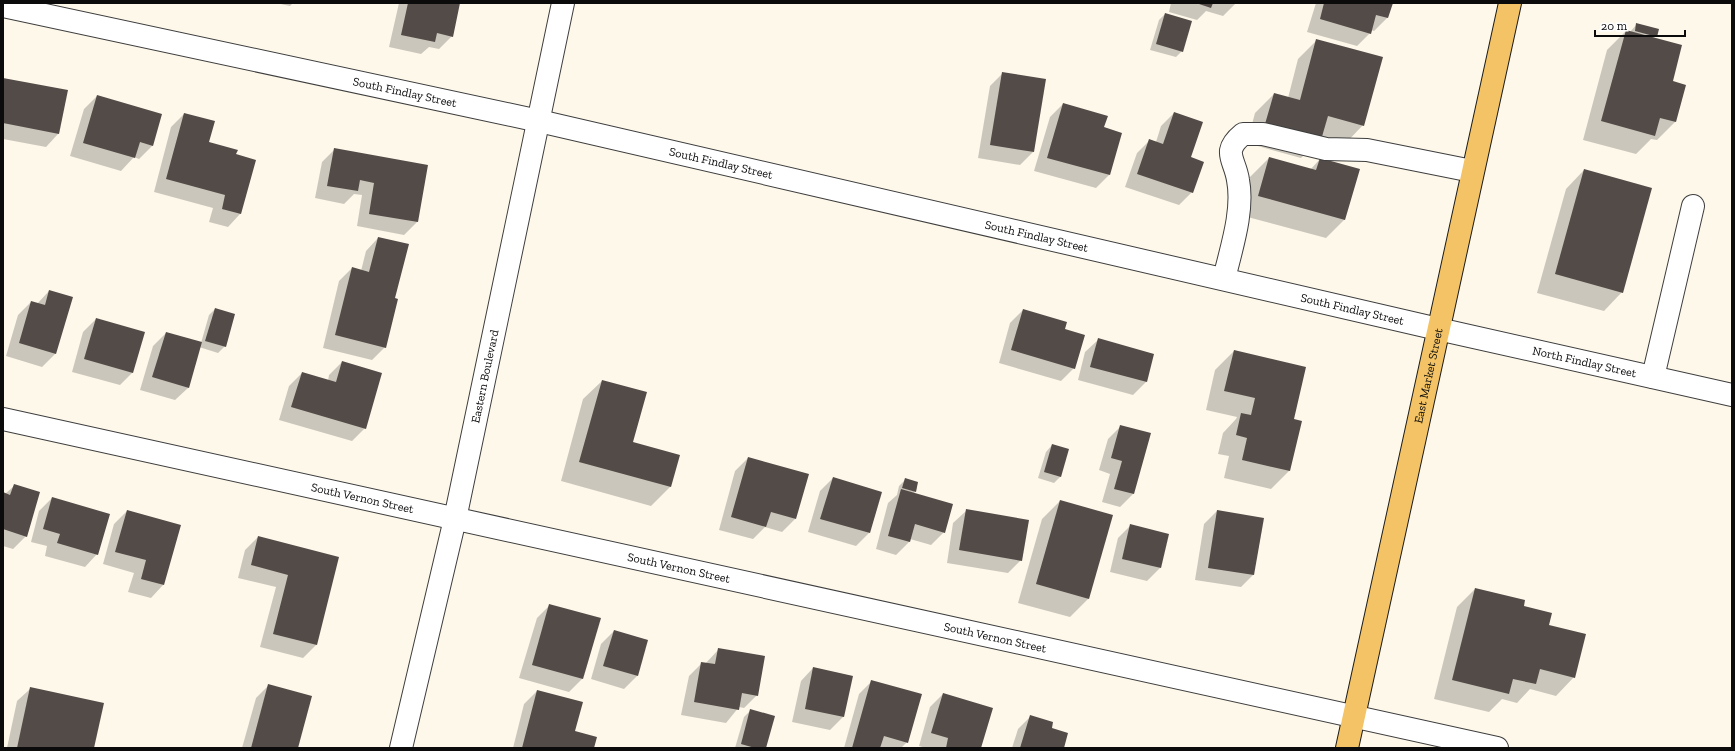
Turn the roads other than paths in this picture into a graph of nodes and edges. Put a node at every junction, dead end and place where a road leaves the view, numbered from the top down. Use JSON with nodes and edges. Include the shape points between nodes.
{"nodes":[{"id":1,"x":563,"y":3,"type":"edge"},
{"id":2,"x":1510,"y":3,"type":"edge"},
{"id":3,"x":3,"y":6,"type":"edge"},
{"id":4,"x":539,"y":121,"type":"junction"},
{"id":5,"x":1472,"y":171,"type":"junction"},
{"id":6,"x":1693,"y":206,"type":"dead end"},
{"id":7,"x":1224,"y":279,"type":"junction"},
{"id":8,"x":1438,"y":329,"type":"junction"},
{"id":9,"x":1653,"y":377,"type":"junction"},
{"id":10,"x":1732,"y":395,"type":"edge"},
{"id":11,"x":3,"y":418,"type":"edge"},
{"id":12,"x":455,"y":519,"type":"junction"},
{"id":13,"x":1354,"y":717,"type":"junction"},
{"id":14,"x":401,"y":748,"type":"edge"},
{"id":15,"x":1347,"y":748,"type":"edge"},
{"id":16,"x":1496,"y":748,"type":"edge"}],
"edges":[{"from":1,"to":4,"type":"street","name":"Eastern Boulevard"},
{"from":2,"to":5,"type":"main road","name":"East Market Street"},
{"from":3,"to":4,"type":"street","name":"South Findlay Street"},
{"from":4,"to":7,"type":"street","name":"South Findlay Street"},
{"from":4,"to":12,"type":"street","name":"Eastern Boulevard"},
{"from":5,"to":7,"type":"street","via":[[1367,150],[1326,149],[1263,134],[1243,134],[1234,141],[1230,157],[1238,179],[1238,219]]},
{"from":5,"to":8,"type":"main road","name":"East Market Street"},
{"from":6,"to":9,"type":"street"},
{"from":7,"to":8,"type":"street","name":"South Findlay Street"},
{"from":8,"to":9,"type":"street","name":"North Findlay Street"},
{"from":8,"to":13,"type":"main road","name":"East Market Street"},
{"from":9,"to":10,"type":"street","name":"North Findlay Street"},
{"from":11,"to":12,"type":"street","name":"South Vernon Street"},
{"from":12,"to":13,"type":"street","name":"South Vernon Street"},
{"from":12,"to":14,"type":"street","name":"Eastern Boulevard"},
{"from":13,"to":15,"type":"main road","name":"East Market Street"},
{"from":13,"to":16,"type":"street","name":"South Vernon Street"}]}
